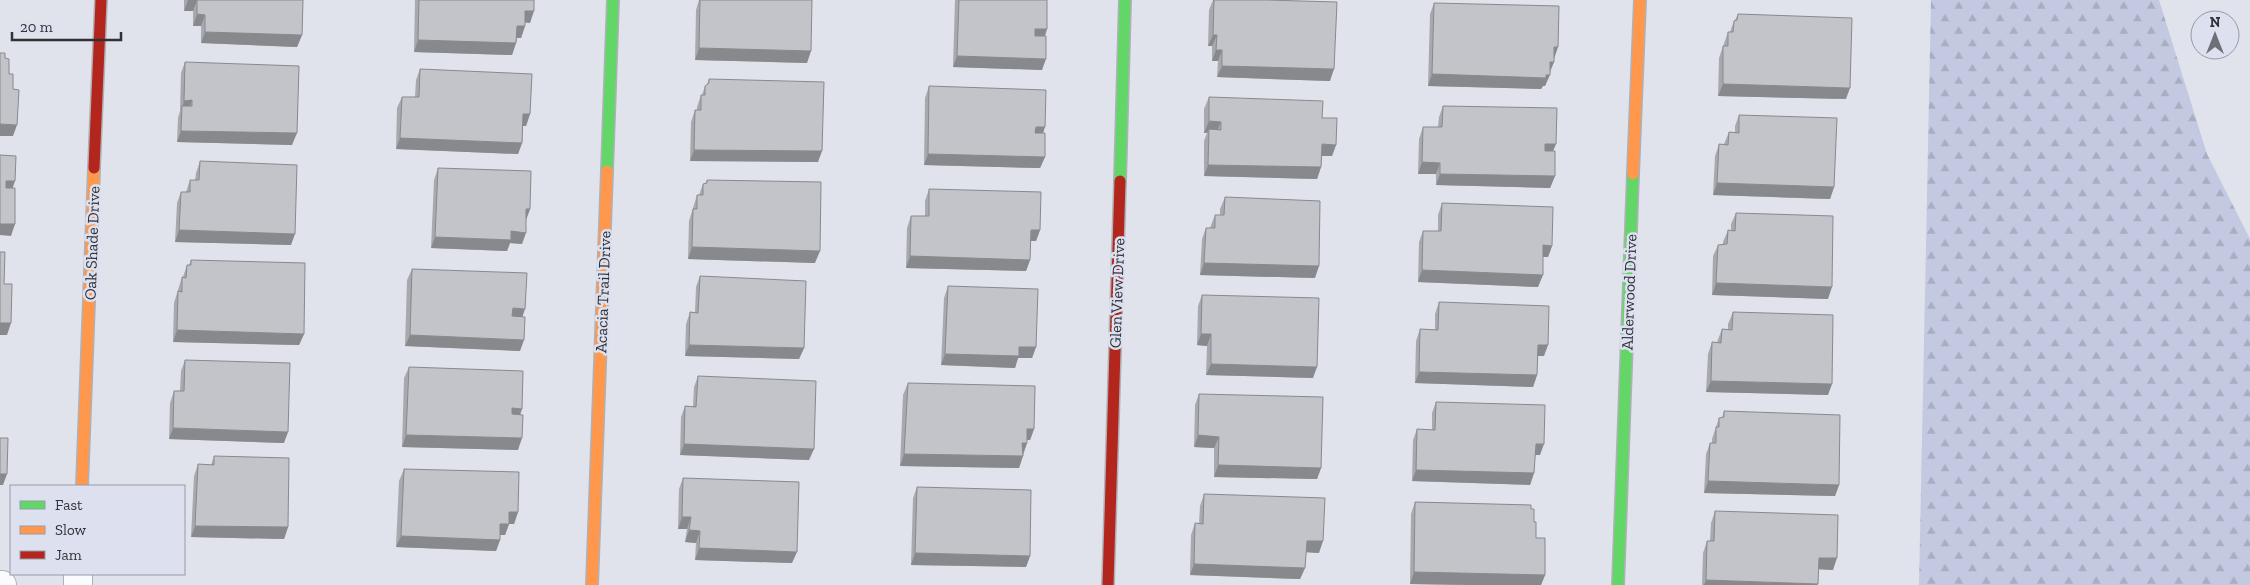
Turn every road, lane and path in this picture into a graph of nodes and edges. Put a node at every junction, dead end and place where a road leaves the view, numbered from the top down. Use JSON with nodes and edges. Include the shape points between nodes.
{"nodes":[{"id":1,"x":101,"y":0,"type":"edge"},
{"id":2,"x":614,"y":0,"type":"edge"},
{"id":3,"x":1125,"y":0,"type":"edge"},
{"id":4,"x":1640,"y":0,"type":"edge"},
{"id":5,"x":82,"y":485,"type":"edge"},
{"id":6,"x":592,"y":585,"type":"edge"},
{"id":7,"x":1108,"y":585,"type":"edge"},
{"id":8,"x":1618,"y":585,"type":"edge"}],
"edges":[{"from":1,"to":5,"type":"street","name":"Oak Shade Drive"},
{"from":2,"to":6,"type":"street","name":"Acacia Trail Drive"},
{"from":3,"to":7,"type":"street","name":"Glen View Drive"},
{"from":4,"to":8,"type":"street","name":"Alderwood Drive"}]}
